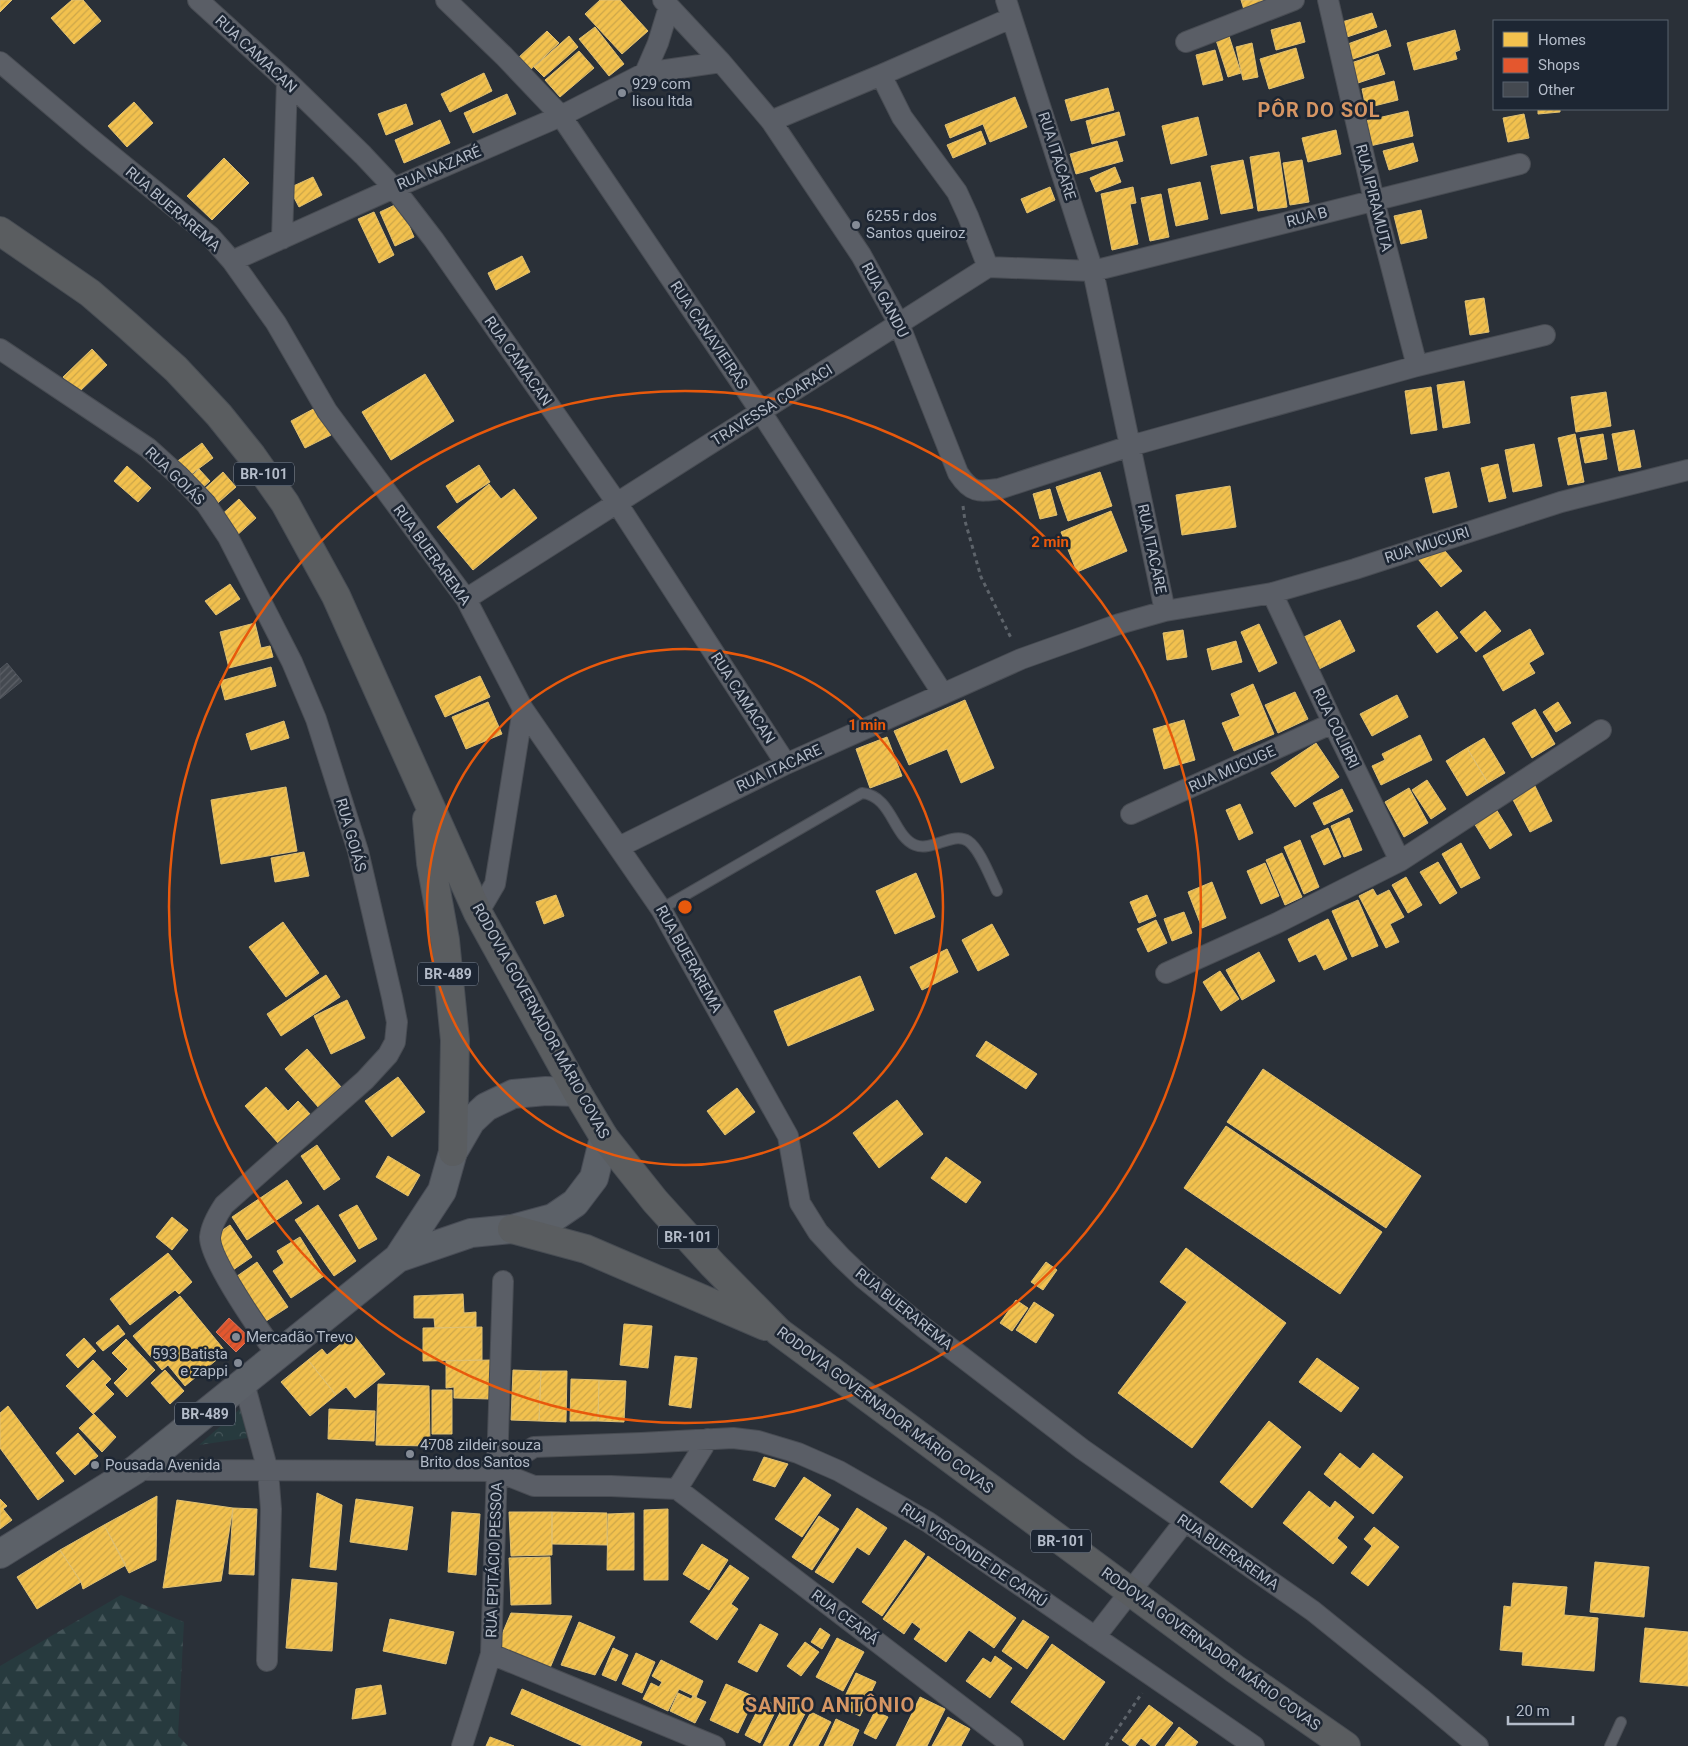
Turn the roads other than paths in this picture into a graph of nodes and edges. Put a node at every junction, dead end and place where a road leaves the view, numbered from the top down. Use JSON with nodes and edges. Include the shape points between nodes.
{"nodes":[{"id":1,"x":198,"y":0,"type":"edge"},
{"id":2,"x":446,"y":0,"type":"edge"},
{"id":3,"x":1294,"y":0,"type":"edge"},
{"id":4,"x":1328,"y":0,"type":"edge"},
{"id":5,"x":666,"y":3,"type":"edge"},
{"id":6,"x":1009,"y":9,"type":"edge"},
{"id":7,"x":1186,"y":42,"type":"dead end"},
{"id":8,"x":0,"y":62,"type":"edge"},
{"id":9,"x":721,"y":62,"type":"junction"},
{"id":10,"x":645,"y":73,"type":"junction"},
{"id":11,"x":881,"y":75,"type":"junction"},
{"id":12,"x":287,"y":81,"type":"junction"},
{"id":13,"x":560,"y":116,"type":"junction"},
{"id":14,"x":771,"y":121,"type":"junction"},
{"id":15,"x":1520,"y":164,"type":"dead end"},
{"id":16,"x":394,"y":188,"type":"junction"},
{"id":17,"x":1374,"y":200,"type":"junction"},
{"id":18,"x":0,"y":231,"type":"edge"},
{"id":19,"x":282,"y":239,"type":"junction"},
{"id":20,"x":232,"y":262,"type":"junction"},
{"id":21,"x":988,"y":267,"type":"junction"},
{"id":22,"x":1093,"y":271,"type":"junction"},
{"id":23,"x":900,"y":324,"type":"junction"},
{"id":24,"x":1545,"y":335,"type":"dead end"},
{"id":25,"x":0,"y":349,"type":"edge"},
{"id":26,"x":1416,"y":366,"type":"junction"},
{"id":27,"x":761,"y":412,"type":"junction"},
{"id":28,"x":1130,"y":446,"type":"junction"},
{"id":29,"x":1688,"y":470,"type":"edge"},
{"id":30,"x":617,"y":503,"type":"junction"},
{"id":31,"x":1272,"y":593,"type":"junction"},
{"id":32,"x":466,"y":599,"type":"junction"},
{"id":33,"x":1164,"y":611,"type":"junction"},
{"id":34,"x":943,"y":694,"type":"junction"},
{"id":35,"x":523,"y":709,"type":"junction"},
{"id":36,"x":1333,"y":723,"type":"junction"},
{"id":37,"x":1601,"y":730,"type":"dead end"},
{"id":38,"x":786,"y":764,"type":"junction"},
{"id":39,"x":425,"y":797,"type":"junction"},
{"id":40,"x":1131,"y":814,"type":"dead end"},
{"id":41,"x":619,"y":847,"type":"junction"},
{"id":42,"x":1400,"y":861,"type":"junction"},
{"id":43,"x":997,"y":891,"type":"dead end"},
{"id":44,"x":661,"y":909,"type":"junction"},
{"id":45,"x":478,"y":913,"type":"junction"},
{"id":46,"x":1166,"y":974,"type":"dead end"},
{"id":47,"x":577,"y":1092,"type":"junction"},
{"id":48,"x":604,"y":1137,"type":"junction"},
{"id":49,"x":453,"y":1152,"type":"junction"},
{"id":50,"x":442,"y":1191,"type":"junction"},
{"id":51,"x":512,"y":1229,"type":"junction"},
{"id":52,"x":471,"y":1233,"type":"junction"},
{"id":53,"x":398,"y":1258,"type":"junction"},
{"id":54,"x":503,"y":1280,"type":"dead end"},
{"id":55,"x":779,"y":1332,"type":"junction"},
{"id":56,"x":277,"y":1356,"type":"junction"},
{"id":57,"x":244,"y":1383,"type":"junction"},
{"id":58,"x":708,"y":1439,"type":"junction"},
{"id":59,"x":135,"y":1470,"type":"junction"},
{"id":60,"x":268,"y":1471,"type":"junction"},
{"id":61,"x":496,"y":1471,"type":"junction"},
{"id":62,"x":677,"y":1489,"type":"junction"},
{"id":63,"x":1185,"y":1521,"type":"junction"},
{"id":64,"x":0,"y":1554,"type":"edge"},
{"id":65,"x":1130,"y":1592,"type":"junction"},
{"id":66,"x":1095,"y":1637,"type":"junction"},
{"id":67,"x":491,"y":1654,"type":"junction"},
{"id":68,"x":267,"y":1661,"type":"dead end"},
{"id":69,"x":1621,"y":1722,"type":"dead end"},
{"id":70,"x":462,"y":1746,"type":"edge"},
{"id":71,"x":715,"y":1746,"type":"edge"},
{"id":72,"x":1013,"y":1746,"type":"edge"},
{"id":73,"x":1254,"y":1746,"type":"edge"},
{"id":74,"x":1346,"y":1746,"type":"edge"},
{"id":75,"x":1478,"y":1746,"type":"edge"},
{"id":76,"x":1610,"y":1746,"type":"edge"}],
"edges":[{"from":1,"to":12,"type":"street","name":"RUA CAMACAN"},
{"from":2,"to":13,"type":"street","name":"RUA CANAVIEIRAS"},
{"from":3,"to":7,"type":"street"},
{"from":4,"to":17,"type":"street","name":"RUA IPIRAMUTA"},
{"from":5,"to":9,"type":"street","name":"RUA GANDU"},
{"from":5,"to":10,"type":"street","via":[[658,43]]},
{"from":6,"to":11,"type":"street"},
{"from":6,"to":22,"type":"street","name":"RUA ITACARE"},
{"from":8,"to":20,"type":"street","name":"RUA BUERAREMA","via":[[210,236]]},
{"from":9,"to":10,"type":"street","name":"RUA NAZARÉ"},
{"from":9,"to":14,"type":"street","name":"RUA GANDU"},
{"from":10,"to":13,"type":"street","name":"RUA NAZARÉ"},
{"from":11,"to":14,"type":"street"},
{"from":11,"to":21,"type":"street","via":[[902,117],[956,192]]},
{"from":12,"to":16,"type":"street","name":"RUA CAMACAN"},
{"from":12,"to":19,"type":"street"},
{"from":13,"to":16,"type":"street","name":"RUA NAZARÉ"},
{"from":13,"to":27,"type":"street","name":"RUA CANAVIEIRAS"},
{"from":14,"to":23,"type":"street","name":"RUA GANDU","via":[[861,255]]},
{"from":15,"to":17,"type":"street","name":"RUA B"},
{"from":16,"to":19,"type":"street","name":"RUA NAZARÉ"},
{"from":16,"to":30,"type":"street","name":"RUA CAMACAN","via":[[434,240]]},
{"from":17,"to":22,"type":"street","name":"RUA B"},
{"from":17,"to":26,"type":"street","name":"RUA IPIRAMUTA"},
{"from":18,"to":39,"type":"highway","name":"RODOVIA GOVERNADOR MÁRIO COVAS","number":"BR-101","via":[[90,293],[127,325],[176,369],[252,456],[284,503],[336,596]]},
{"from":19,"to":20,"type":"street","name":"RUA NAZARÉ"},
{"from":20,"to":32,"type":"street","name":"RUA BUERAREMA","via":[[276,323],[327,411]]},
{"from":21,"to":22,"type":"street"},
{"from":21,"to":23,"type":"street","name":"TRAVESSA COARACI"},
{"from":22,"to":28,"type":"street","name":"RUA ITACARE"},
{"from":23,"to":27,"type":"street","name":"TRAVESSA COARACI"},
{"from":23,"to":28,"type":"street","name":"RUA GANDU","via":[[958,473],[973,489],[981,492],[999,489]]},
{"from":24,"to":26,"type":"street"},
{"from":25,"to":56,"type":"street","name":"RUA GOIÁS","via":[[148,448],[206,504],[228,536],[292,662],[316,719],[358,851],[397,1022],[395,1042],[388,1055],[365,1080],[224,1205],[210,1238],[223,1272]]},
{"from":26,"to":28,"type":"street"},
{"from":27,"to":30,"type":"street","name":"TRAVESSA COARACI"},
{"from":27,"to":34,"type":"street","name":"RUA CANAVIEIRAS"},
{"from":28,"to":33,"type":"street","name":"RUA ITACARE"},
{"from":29,"to":31,"type":"street","name":"RUA MUCURI","via":[[1562,502]]},
{"from":30,"to":32,"type":"street","name":"TRAVESSA COARACI"},
{"from":30,"to":38,"type":"street","name":"RUA CAMACAN"},
{"from":31,"to":33,"type":"street","name":"RUA MUCURI"},
{"from":31,"to":36,"type":"street","name":"RUA COLIBRI"},
{"from":32,"to":35,"type":"street","name":"RUA BUERAREMA"},
{"from":33,"to":34,"type":"street","name":"RUA ITACARE","via":[[1021,659]]},
{"from":34,"to":38,"type":"street","name":"RUA ITACARE"},
{"from":35,"to":41,"type":"street","name":"RUA BUERAREMA"},
{"from":35,"to":45,"type":"street","via":[[495,884]]},
{"from":36,"to":40,"type":"street","name":"RUA MUCUGE"},
{"from":36,"to":42,"type":"street","name":"RUA COLIBRI"},
{"from":37,"to":42,"type":"street"},
{"from":38,"to":41,"type":"street","name":"RUA ITACARE"},
{"from":39,"to":45,"type":"highway","name":"RODOVIA GOVERNADOR MÁRIO COVAS","number":"BR-101"},
{"from":39,"to":49,"type":"highway","number":"BR-489","via":[[455,1040]]},
{"from":41,"to":44,"type":"street","name":"RUA BUERAREMA"},
{"from":42,"to":46,"type":"street","via":[[1277,924]]},
{"from":43,"to":44,"type":"lane","via":[[974,846],[966,840],[959,838],[914,845],[883,804],[872,794],[862,793]]},
{"from":44,"to":63,"type":"street","name":"RUA BUERAREMA","via":[[788,1136],[800,1203],[818,1232],[863,1278],[924,1327],[1082,1449]]},
{"from":45,"to":47,"type":"highway","name":"RODOVIA GOVERNADOR MÁRIO COVAS","number":"BR-101"},
{"from":47,"to":48,"type":"highway","name":"RODOVIA GOVERNADOR MÁRIO COVAS","number":"BR-101"},
{"from":47,"to":49,"type":"main road","number":"BR-489","via":[[513,1094],[486,1106],[471,1121]]},
{"from":48,"to":51,"type":"main road","number":"BR-489","via":[[594,1178],[575,1203],[553,1218]]},
{"from":48,"to":55,"type":"highway","name":"RODOVIA GOVERNADOR MÁRIO COVAS","number":"BR-101","via":[[655,1202]]},
{"from":49,"to":50,"type":"main road","number":"BR-489"},
{"from":50,"to":52,"type":"main road","via":[[451,1214]]},
{"from":50,"to":53,"type":"main road","number":"BR-489"},
{"from":51,"to":52,"type":"main road","number":"BR-489"},
{"from":51,"to":55,"type":"highway","number":"BR-489","via":[[586,1249]]},
{"from":52,"to":53,"type":"main road","number":"BR-489"},
{"from":53,"to":56,"type":"main road","number":"BR-489"},
{"from":54,"to":61,"type":"street","name":"RUA EPITÁCIO PESSOA"},
{"from":55,"to":65,"type":"highway","name":"RODOVIA GOVERNADOR MÁRIO COVAS","number":"BR-101"},
{"from":56,"to":57,"type":"main road","number":"BR-489"},
{"from":57,"to":59,"type":"main road","number":"BR-489"},
{"from":57,"to":60,"type":"street"},
{"from":58,"to":61,"type":"street","name":"RUA VISCONDE DE CAIRÚ","via":[[534,1447]]},
{"from":58,"to":62,"type":"street"},
{"from":58,"to":66,"type":"street","name":"RUA VISCONDE DE CAIRÚ","via":[[758,1441],[798,1453],[838,1471],[928,1522]]},
{"from":59,"to":60,"type":"street"},
{"from":59,"to":64,"type":"main road","number":"BR-489"},
{"from":60,"to":61,"type":"street"},
{"from":60,"to":68,"type":"street","via":[[271,1509]]},
{"from":61,"to":62,"type":"street","via":[[534,1486]]},
{"from":61,"to":67,"type":"street","name":"RUA EPITÁCIO PESSOA"},
{"from":62,"to":72,"type":"street","name":"RUA CEARÁ"},
{"from":63,"to":65,"type":"street"},
{"from":63,"to":75,"type":"street","name":"RUA BUERAREMA","via":[[1320,1617]]},
{"from":65,"to":66,"type":"street"},
{"from":65,"to":74,"type":"highway","name":"RODOVIA GOVERNADOR MÁRIO COVAS","number":"BR-101"},
{"from":66,"to":73,"type":"street","name":"RUA VISCONDE DE CAIRÚ"},
{"from":67,"to":70,"type":"street","name":"RUA EPITÁCIO PESSOA"},
{"from":67,"to":71,"type":"street"},
{"from":69,"to":76,"type":"lane"}]}
